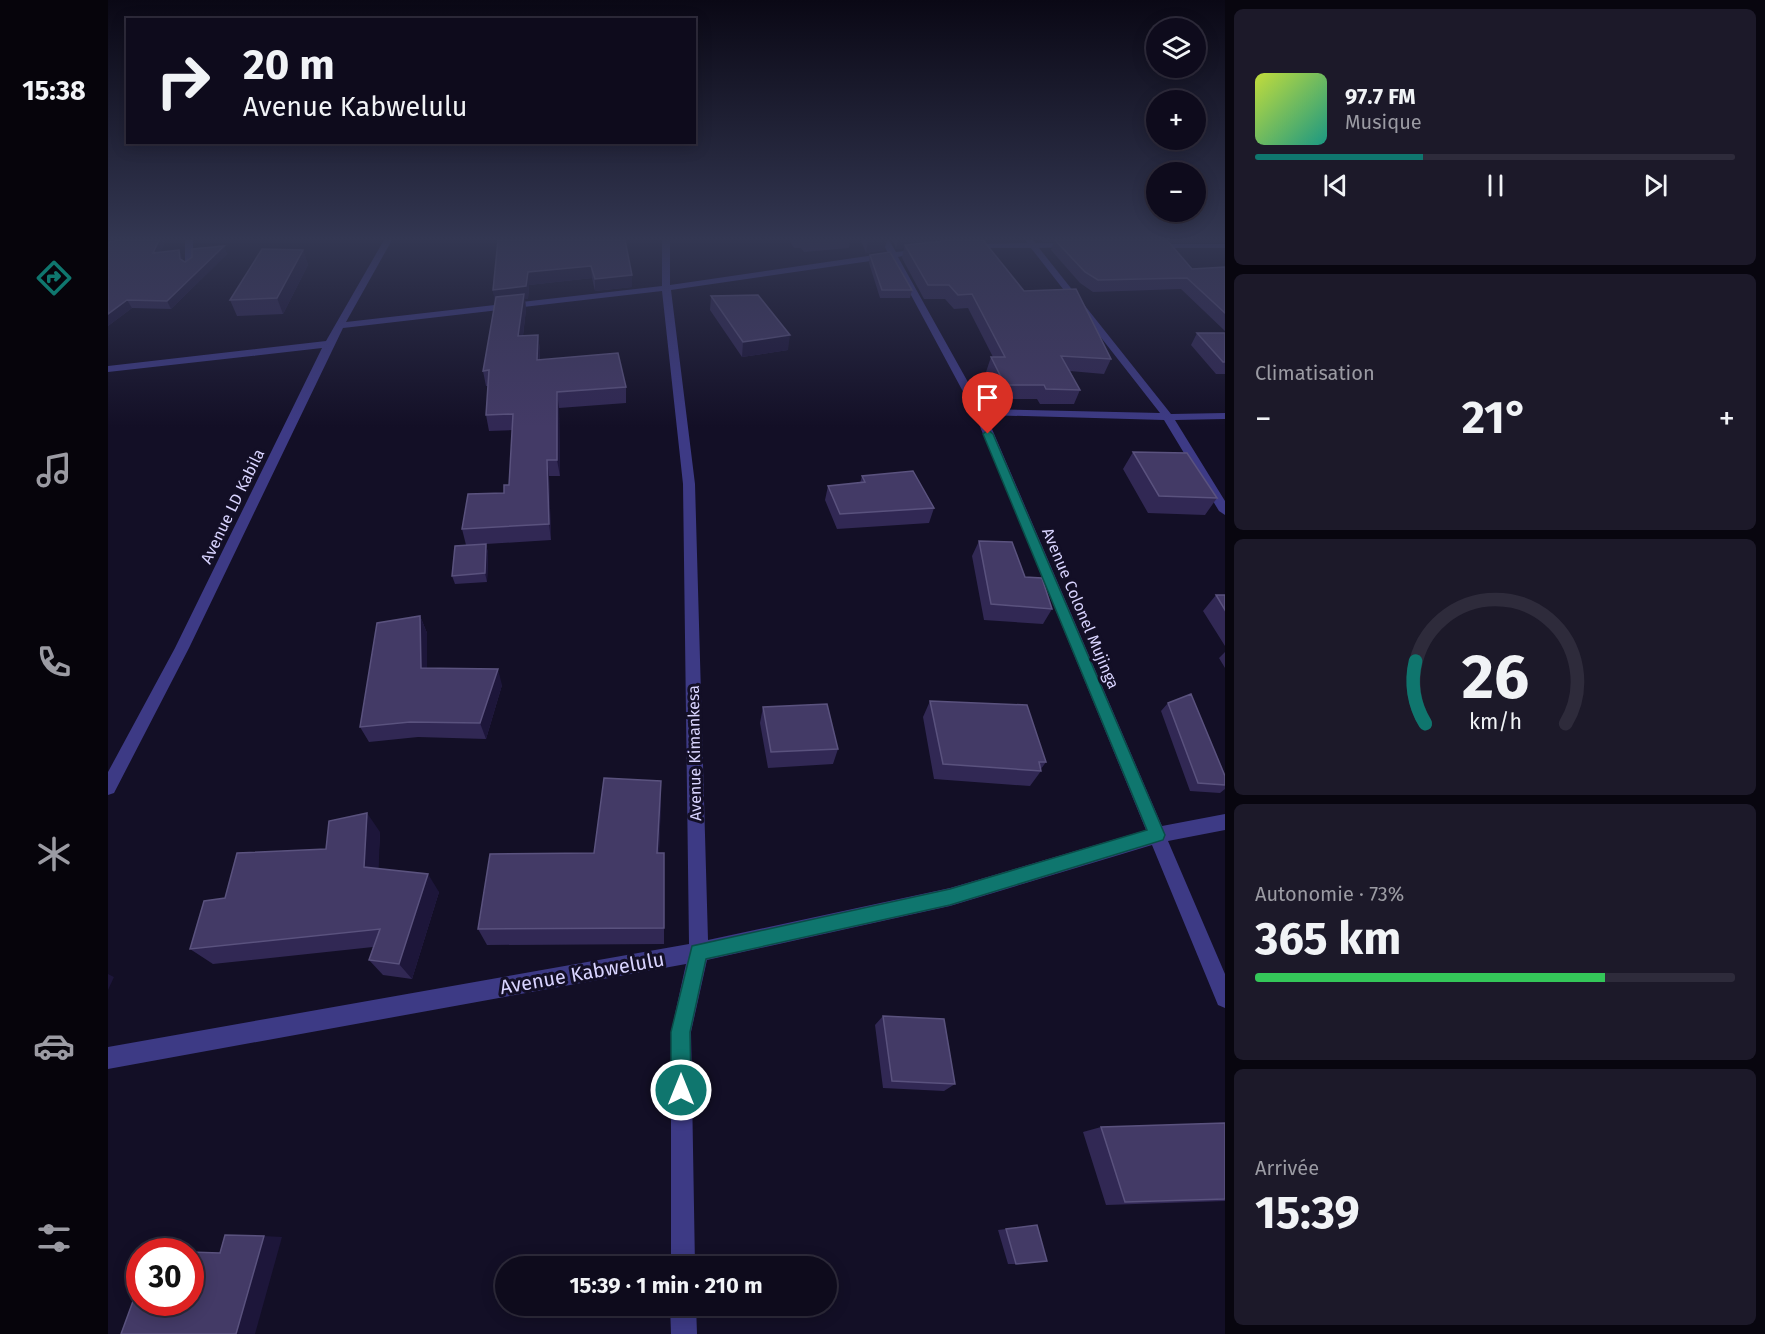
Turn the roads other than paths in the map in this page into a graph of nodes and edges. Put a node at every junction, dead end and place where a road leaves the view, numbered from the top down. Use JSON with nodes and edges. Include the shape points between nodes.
{"nodes":[{"id":1,"x":354,"y":302,"type":"edge"},
{"id":2,"x":541,"y":302,"type":"edge"},
{"id":3,"x":668,"y":302,"type":"edge"},
{"id":4,"x":919,"y":302,"type":"edge"},
{"id":5,"x":1078,"y":302,"type":"edge"},
{"id":6,"x":342,"y":325,"type":"junction"},
{"id":7,"x":329,"y":344,"type":"junction"},
{"id":8,"x":108,"y":369,"type":"edge"},
{"id":9,"x":979,"y":412,"type":"junction"},
{"id":10,"x":1225,"y":416,"type":"edge"},
{"id":11,"x":1168,"y":417,"type":"junction"},
{"id":12,"x":1225,"y":511,"type":"edge"},
{"id":13,"x":108,"y":788,"type":"edge"},
{"id":14,"x":1225,"y":822,"type":"edge"},
{"id":15,"x":1157,"y":835,"type":"junction"},
{"id":16,"x":699,"y":952,"type":"junction"},
{"id":17,"x":1225,"y":998,"type":"edge"},
{"id":18,"x":108,"y":1058,"type":"edge"},
{"id":19,"x":683,"y":1256,"type":"edge"},
{"id":20,"x":684,"y":1316,"type":"edge"},
{"id":21,"x":684,"y":1334,"type":"edge"}],
"edges":[{"from":1,"to":6,"type":"street","name":"Avenue LD Kabila"},
{"from":2,"to":6,"type":"street"},
{"from":3,"to":16,"type":"street","name":"Avenue Kimankesa","via":[[688,484]]},
{"from":4,"to":9,"type":"street","name":"Avenue Colonel Mujinga"},
{"from":5,"to":11,"type":"street"},
{"from":6,"to":7,"type":"street","name":"Avenue LD Kabila"},
{"from":7,"to":8,"type":"street"},
{"from":7,"to":13,"type":"street","name":"Avenue LD Kabila","via":[[182,648]]},
{"from":9,"to":11,"type":"street"},
{"from":9,"to":15,"type":"street","name":"Avenue Colonel Mujinga"},
{"from":10,"to":11,"type":"street"},
{"from":11,"to":12,"type":"street"},
{"from":14,"to":15,"type":"street","name":"Avenue Kabwelulu"},
{"from":15,"to":16,"type":"street","name":"Avenue Kabwelulu","via":[[950,897]]},
{"from":15,"to":17,"type":"street","name":"Avenue Colonel Mujinga"},
{"from":16,"to":18,"type":"street","name":"Avenue Kabwelulu"},
{"from":16,"to":19,"type":"street","name":"Avenue Kimankesa","via":[[681,1032]]},
{"from":20,"to":21,"type":"street"}]}
